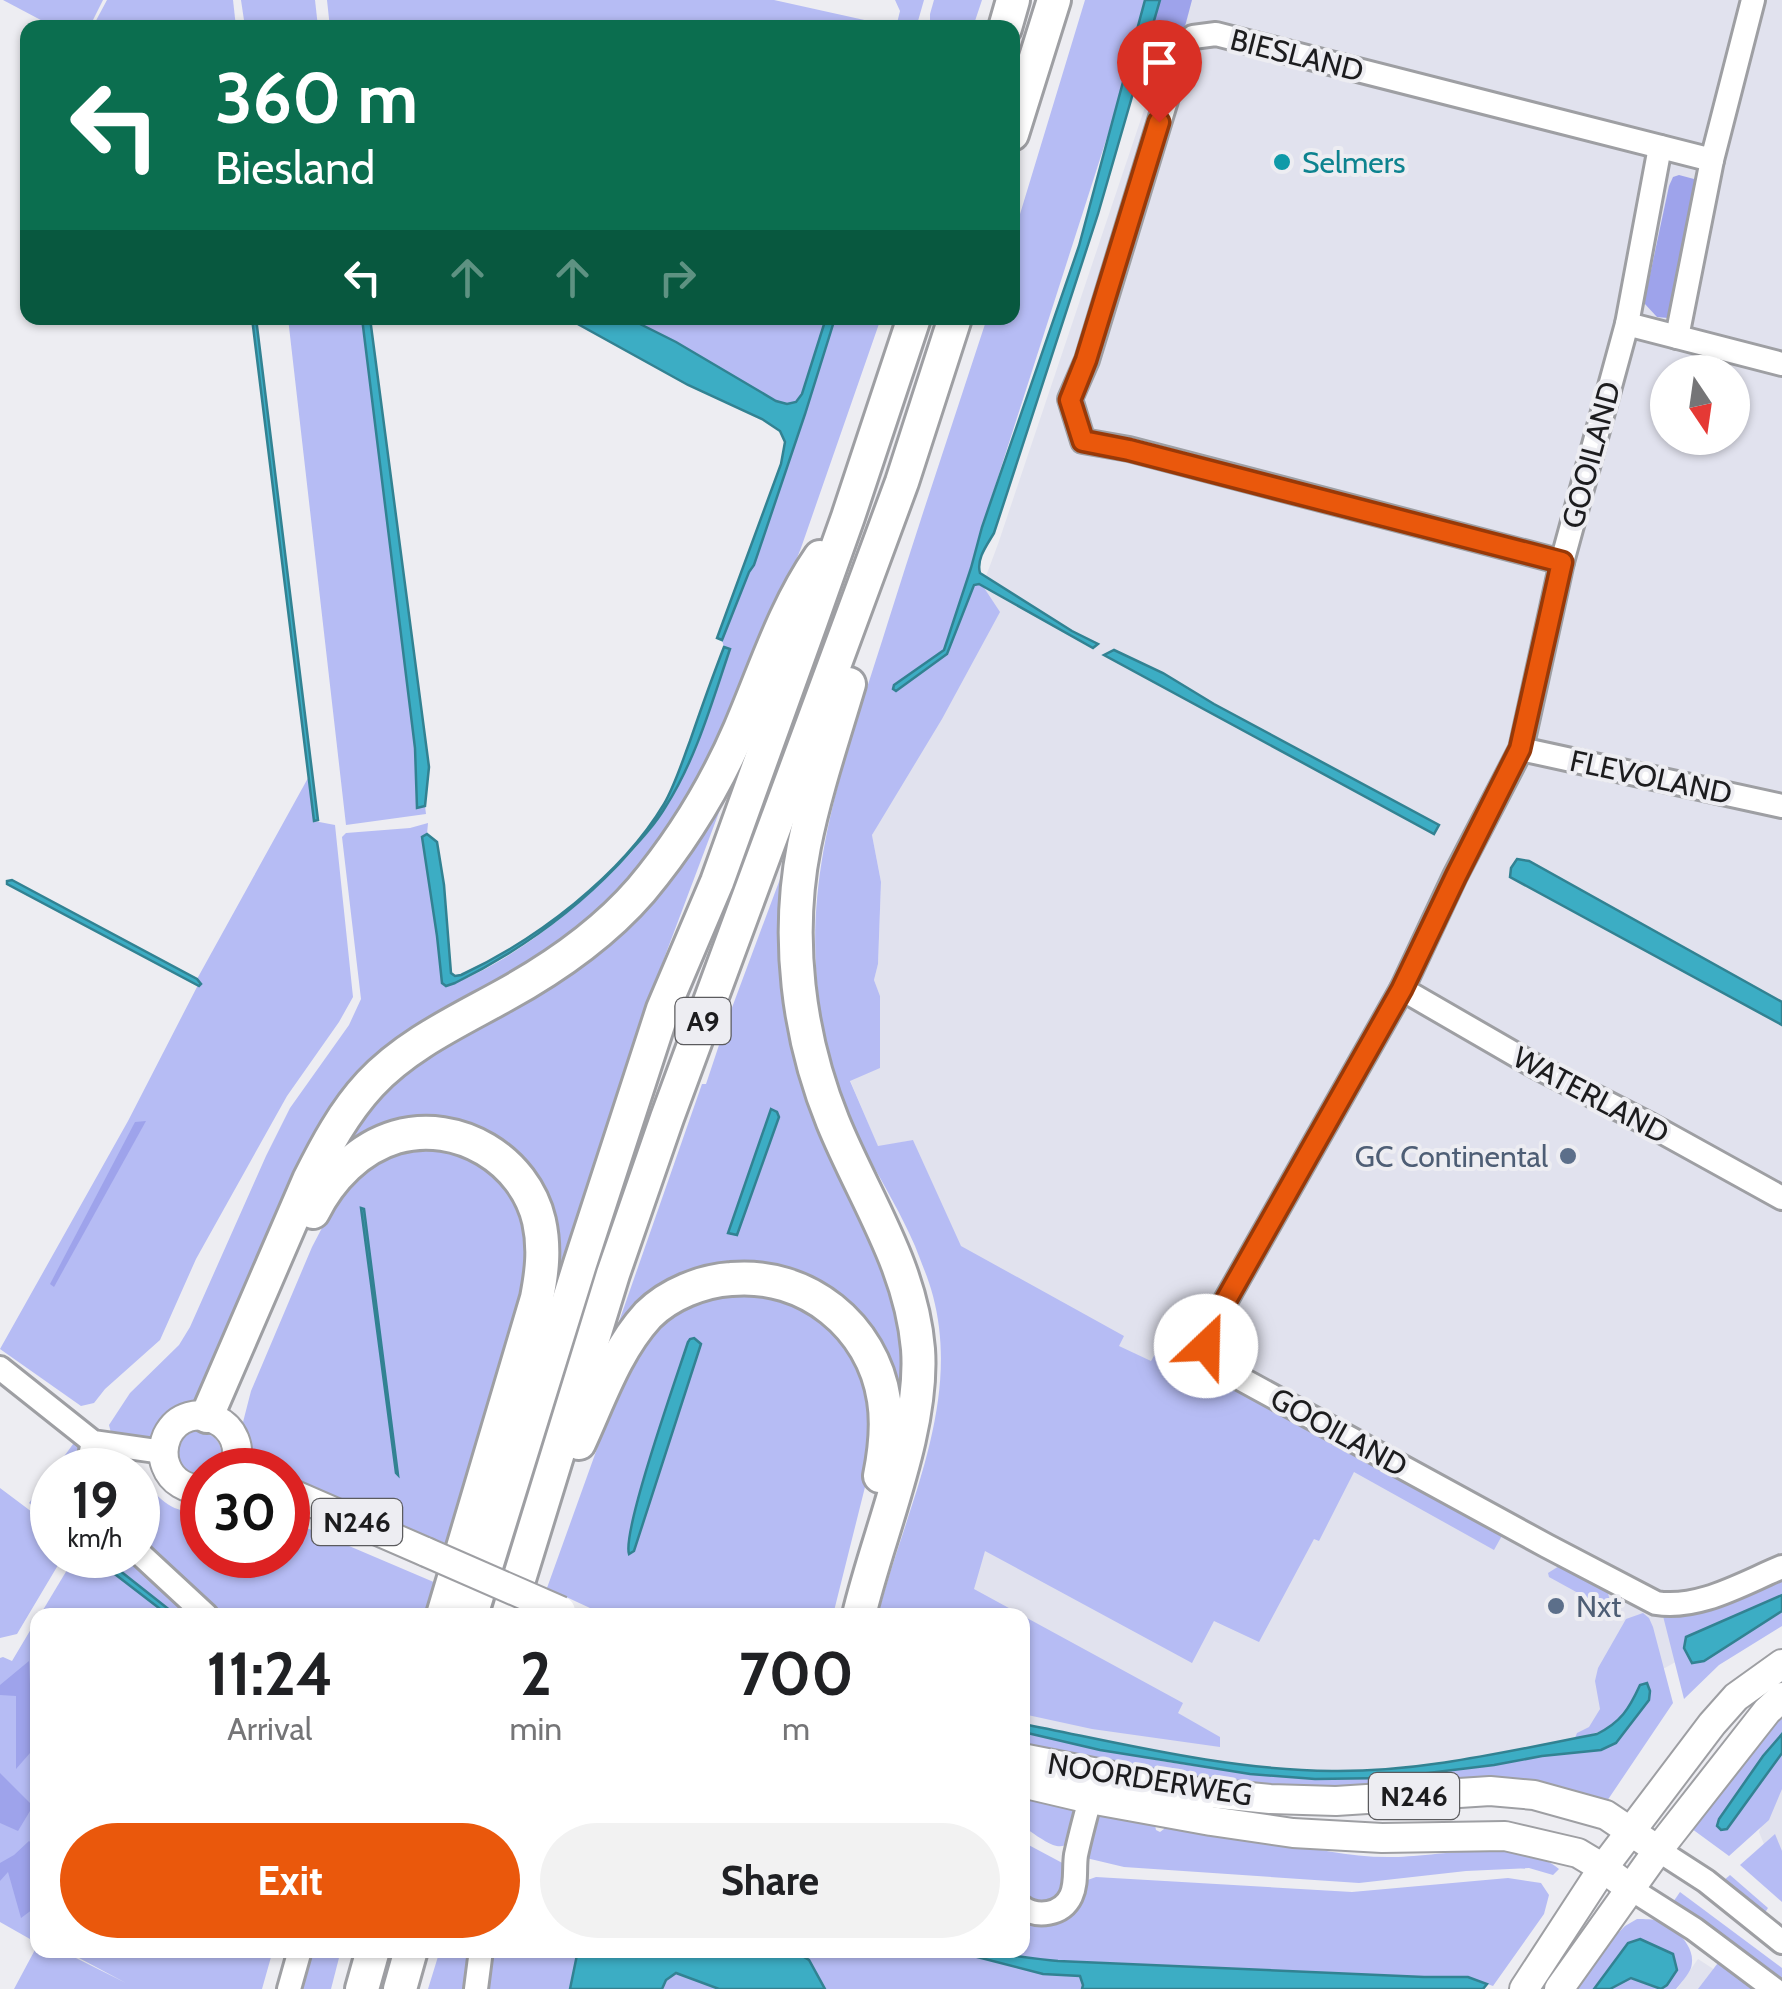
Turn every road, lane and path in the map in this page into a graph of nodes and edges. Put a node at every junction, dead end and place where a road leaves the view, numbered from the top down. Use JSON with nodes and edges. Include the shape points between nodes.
{"nodes":[{"id":1,"x":1054,"y":0,"type":"edge"},
{"id":2,"x":1753,"y":0,"type":"edge"},
{"id":3,"x":1020,"y":108,"type":"edge"},
{"id":4,"x":1660,"y":147,"type":"junction"},
{"id":5,"x":1712,"y":160,"type":"junction"},
{"id":6,"x":1627,"y":324,"type":"junction"},
{"id":7,"x":912,"y":325,"type":"edge"},
{"id":8,"x":952,"y":325,"type":"edge"},
{"id":9,"x":1677,"y":337,"type":"junction"},
{"id":10,"x":1782,"y":364,"type":"edge"},
{"id":11,"x":902,"y":482,"type":"junction"},
{"id":12,"x":848,"y":516,"type":"junction"},
{"id":13,"x":1562,"y":562,"type":"junction"},
{"id":14,"x":1520,"y":749,"type":"junction"},
{"id":15,"x":1782,"y":806,"type":"edge"},
{"id":16,"x":1402,"y":989,"type":"junction"},
{"id":17,"x":1782,"y":1198,"type":"edge"},
{"id":18,"x":0,"y":1368,"type":"edge"},
{"id":19,"x":215,"y":1420,"type":"junction"},
{"id":20,"x":93,"y":1442,"type":"junction"},
{"id":21,"x":92,"y":1448,"type":"edge"},
{"id":22,"x":237,"y":1448,"type":"edge"},
{"id":23,"x":163,"y":1452,"type":"junction"},
{"id":24,"x":180,"y":1484,"type":"edge"},
{"id":25,"x":310,"y":1502,"type":"edge"},
{"id":26,"x":873,"y":1564,"type":"junction"},
{"id":27,"x":522,"y":1566,"type":"junction"},
{"id":28,"x":1782,"y":1567,"type":"edge"},
{"id":29,"x":160,"y":1572,"type":"edge"},
{"id":30,"x":198,"y":1608,"type":"edge"},
{"id":31,"x":446,"y":1608,"type":"edge"},
{"id":32,"x":473,"y":1608,"type":"edge"},
{"id":33,"x":510,"y":1608,"type":"edge"},
{"id":34,"x":555,"y":1608,"type":"edge"},
{"id":35,"x":843,"y":1608,"type":"edge"},
{"id":36,"x":861,"y":1608,"type":"edge"},
{"id":37,"x":871,"y":1608,"type":"edge"},
{"id":38,"x":1782,"y":1664,"type":"edge"},
{"id":39,"x":1782,"y":1696,"type":"edge"},
{"id":40,"x":1030,"y":1760,"type":"edge"},
{"id":41,"x":1030,"y":1785,"type":"edge"},
{"id":42,"x":1090,"y":1799,"type":"junction"},
{"id":43,"x":1630,"y":1831,"type":"junction"},
{"id":44,"x":1658,"y":1850,"type":"junction"},
{"id":45,"x":1603,"y":1868,"type":"junction"},
{"id":46,"x":1631,"y":1889,"type":"junction"},
{"id":47,"x":1030,"y":1913,"type":"edge"},
{"id":48,"x":1782,"y":1942,"type":"edge"},
{"id":49,"x":298,"y":1958,"type":"edge"},
{"id":50,"x":359,"y":1958,"type":"edge"},
{"id":51,"x":370,"y":1958,"type":"edge"},
{"id":52,"x":409,"y":1958,"type":"edge"},
{"id":53,"x":480,"y":1958,"type":"edge"},
{"id":54,"x":289,"y":1989,"type":"edge"},
{"id":55,"x":359,"y":1989,"type":"edge"},
{"id":56,"x":400,"y":1989,"type":"edge"},
{"id":57,"x":476,"y":1989,"type":"edge"},
{"id":58,"x":1524,"y":1989,"type":"edge"},
{"id":59,"x":1559,"y":1989,"type":"edge"},
{"id":60,"x":1774,"y":1989,"type":"edge"}],
"edges":[{"from":1,"to":3,"type":"highway"},
{"from":2,"to":5,"type":"street"},
{"from":4,"to":5,"type":"street","name":"BIESLAND"},
{"from":4,"to":6,"type":"street","name":"GOOILAND"},
{"from":4,"to":13,"type":"street","name":"BIESLAND","via":[[1216,34],[1193,37],[1182,48],[1070,400],[1083,441]]},
{"from":5,"to":9,"type":"street"},
{"from":6,"to":9,"type":"street"},
{"from":6,"to":13,"type":"street","name":"GOOILAND"},
{"from":7,"to":12,"type":"highway","number":"A9"},
{"from":8,"to":11,"type":"highway","number":"A9"},
{"from":9,"to":10,"type":"street"},
{"from":11,"to":26,"type":"highway","number":"A9","via":[[888,570],[809,823],[795,933],[812,1056],[831,1118],[902,1274],[916,1337],[917,1391]]},
{"from":11,"to":27,"type":"highway","number":"A9","via":[[667,1118]]},
{"from":12,"to":19,"type":"highway","number":"A9","via":[[800,587],[704,801],[638,892],[554,967],[395,1062],[348,1112],[309,1180]]},
{"from":12,"to":32,"type":"highway","number":"A9","via":[[716,882],[663,1009]]},
{"from":13,"to":14,"type":"street","name":"GOOILAND"},
{"from":14,"to":15,"type":"street","name":"FLEVOLAND"},
{"from":14,"to":16,"type":"street","name":"GOOILAND"},
{"from":16,"to":17,"type":"street","name":"WATERLAND"},
{"from":16,"to":28,"type":"street","name":"GOOILAND","via":[[1208,1332],[1210,1358],[1656,1603],[1696,1602]]},
{"from":18,"to":20,"type":"street"},
{"from":19,"to":22,"type":"main road","via":[[232,1433]]},
{"from":19,"to":23,"type":"main road","via":[[182,1420]]},
{"from":19,"to":31,"type":"highway","via":[[324,1191],[344,1168],[379,1143],[418,1133],[450,1135],[495,1154],[529,1193],[543,1263]]},
{"from":20,"to":21,"type":"street"},
{"from":20,"to":23,"type":"street"},
{"from":23,"to":24,"type":"main road"},
{"from":25,"to":34,"type":"main road","number":"N246","bridge":true},
{"from":26,"to":36,"type":"highway","number":"A9"},
{"from":26,"to":37,"type":"highway"},
{"from":27,"to":33,"type":"highway","number":"A9"},
{"from":27,"to":35,"type":"highway","number":"A9","via":[[616,1361],[648,1316],[672,1297],[711,1282],[762,1279],[827,1303],[852,1327],[880,1380],[886,1419],[882,1464]]},
{"from":29,"to":30,"type":"street"},
{"from":38,"to":43,"type":"main road","via":[[1736,1697]]},
{"from":39,"to":44,"type":"main road"},
{"from":40,"to":43,"type":"main road","name":"NOORDERWEG","number":"N246","via":[[1189,1791],[1270,1799],[1534,1795],[1606,1815]]},
{"from":41,"to":42,"type":"main road","name":"NOORDERWEG","number":"N246"},
{"from":42,"to":45,"type":"main road","name":"NOORDERWEG","number":"N246","via":[[1293,1833],[1505,1836],[1578,1854]]},
{"from":42,"to":47,"type":"street","name":"NOORDERWEG","via":[[1071,1896],[1050,1914]]},
{"from":43,"to":44,"type":"main road","name":"NOORDERWEG","number":"N246"},
{"from":43,"to":45,"type":"main road"},
{"from":44,"to":46,"type":"main road"},
{"from":44,"to":48,"type":"street"},
{"from":45,"to":46,"type":"main road","name":"NOORDERWEG","number":"N246"},
{"from":45,"to":58,"type":"main road"},
{"from":46,"to":59,"type":"main road"},
{"from":46,"to":60,"type":"street"},
{"from":49,"to":54,"type":"street"},
{"from":50,"to":55,"type":"highway"},
{"from":51,"to":55,"type":"highway"},
{"from":52,"to":56,"type":"highway"},
{"from":53,"to":57,"type":"street"}]}
